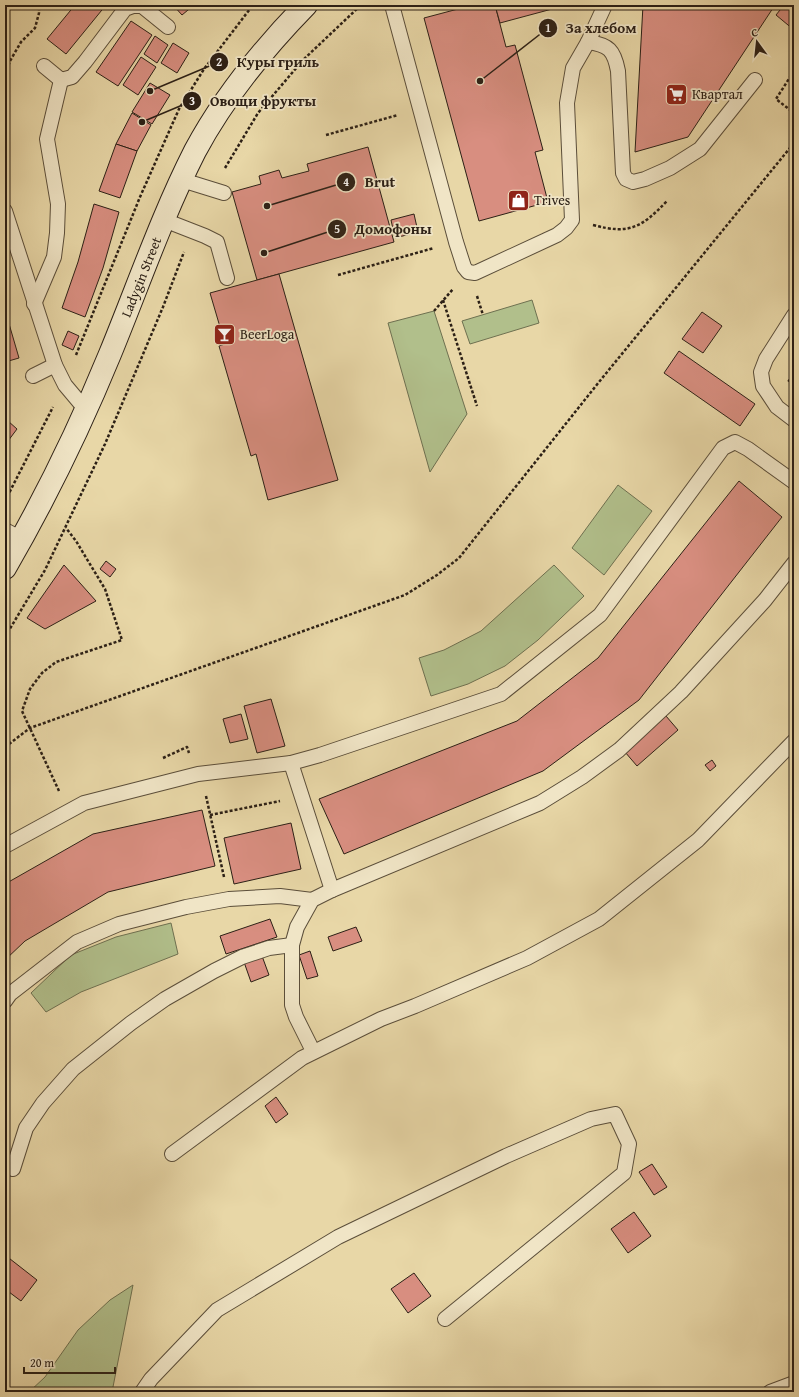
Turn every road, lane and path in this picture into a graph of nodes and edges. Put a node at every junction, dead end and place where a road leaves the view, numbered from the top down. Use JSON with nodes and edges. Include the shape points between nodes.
{"nodes":[{"id":1,"x":39,"y":5,"type":"edge"},
{"id":2,"x":306,"y":5,"type":"edge"},
{"id":3,"x":361,"y":5,"type":"edge"},
{"id":4,"x":392,"y":5,"type":"edge"},
{"id":5,"x":605,"y":5,"type":"edge"},
{"id":6,"x":357,"y":6,"type":"edge"},
{"id":7,"x":168,"y":26,"type":"dead end"},
{"id":8,"x":588,"y":42,"type":"junction"},
{"id":9,"x":44,"y":66,"type":"dead end"},
{"id":10,"x":794,"y":71,"type":"edge"},
{"id":11,"x":5,"y":75,"type":"edge"},
{"id":12,"x":60,"y":80,"type":"junction"},
{"id":13,"x":755,"y":80,"type":"dead end"},
{"id":14,"x":420,"y":109,"type":"junction"},
{"id":15,"x":794,"y":113,"type":"edge"},
{"id":16,"x":326,"y":135,"type":"dead end"},
{"id":17,"x":794,"y":143,"type":"edge"},
{"id":18,"x":182,"y":180,"type":"junction"},
{"id":19,"x":218,"y":191,"type":"joint"},
{"id":20,"x":667,"y":201,"type":"dead end"},
{"id":21,"x":5,"y":211,"type":"edge"},
{"id":22,"x":164,"y":220,"type":"junction"},
{"id":23,"x":572,"y":220,"type":"junction"},
{"id":24,"x":192,"y":230,"type":"junction"},
{"id":25,"x":428,"y":250,"type":"dead end"},
{"id":26,"x":468,"y":272,"type":"junction"},
{"id":27,"x":338,"y":275,"type":"dead end"},
{"id":28,"x":227,"y":278,"type":"dead end"},
{"id":29,"x":443,"y":300,"type":"junction"},
{"id":30,"x":34,"y":304,"type":"junction"},
{"id":31,"x":434,"y":311,"type":"dead end"},
{"id":32,"x":794,"y":315,"type":"edge"},
{"id":33,"x":55,"y":365,"type":"junction"},
{"id":34,"x":33,"y":376,"type":"dead end"},
{"id":35,"x":788,"y":380,"type":"dead end"},
{"id":36,"x":794,"y":384,"type":"edge"},
{"id":37,"x":477,"y":406,"type":"dead end"},
{"id":38,"x":86,"y":410,"type":"junction"},
{"id":39,"x":794,"y":420,"type":"edge"},
{"id":40,"x":794,"y":482,"type":"edge"},
{"id":41,"x":66,"y":528,"type":"junction"},
{"id":42,"x":13,"y":534,"type":"edge"},
{"id":43,"x":794,"y":563,"type":"edge"},
{"id":44,"x":5,"y":568,"type":"edge"},
{"id":45,"x":5,"y":637,"type":"edge"},
{"id":46,"x":30,"y":728,"type":"junction"},
{"id":47,"x":794,"y":742,"type":"edge"},
{"id":48,"x":5,"y":747,"type":"edge"},
{"id":49,"x":291,"y":763,"type":"junction"},
{"id":50,"x":57,"y":787,"type":"dead end"},
{"id":51,"x":205,"y":792,"type":"dead end"},
{"id":52,"x":273,"y":803,"type":"dead end"},
{"id":53,"x":210,"y":815,"type":"junction"},
{"id":54,"x":5,"y":846,"type":"edge"},
{"id":55,"x":332,"y":890,"type":"junction"},
{"id":56,"x":229,"y":899,"type":"junction"},
{"id":57,"x":312,"y":900,"type":"junction"},
{"id":58,"x":292,"y":945,"type":"junction"},
{"id":59,"x":5,"y":1001,"type":"edge"},
{"id":60,"x":313,"y":1051,"type":"junction"},
{"id":61,"x":172,"y":1154,"type":"dead end"},
{"id":62,"x":13,"y":1169,"type":"dead end"},
{"id":63,"x":445,"y":1319,"type":"dead end"},
{"id":64,"x":794,"y":1383,"type":"edge"},
{"id":65,"x":142,"y":1392,"type":"edge"},
{"id":66,"x":770,"y":1392,"type":"edge"}],
"edges":[{"from":1,"to":11,"type":"path","via":[[35,28],[21,42]]},
{"from":2,"to":18,"type":"street","name":"Ladygin Street","via":[[270,42],[239,82],[196,150]]},
{"from":3,"to":6,"type":"path"},
{"from":4,"to":14,"type":"lane"},
{"from":5,"to":8,"type":"lane"},
{"from":6,"to":19,"type":"path","via":[[303,60],[258,113]]},
{"from":7,"to":12,"type":"lane","via":[[142,6],[125,9],[72,77]]},
{"from":8,"to":13,"type":"lane","via":[[601,44],[611,51],[616,60],[623,173],[626,179],[633,182],[670,168],[700,149]]},
{"from":8,"to":23,"type":"lane","via":[[574,68],[567,103]]},
{"from":9,"to":12,"type":"lane"},
{"from":10,"to":15,"type":"path","via":[[776,99]]},
{"from":12,"to":30,"type":"lane","via":[[47,139],[58,204],[57,233],[54,257]]},
{"from":14,"to":16,"type":"path"},
{"from":14,"to":26,"type":"lane","via":[[456,242]]},
{"from":17,"to":46,"type":"path","via":[[458,558],[437,575],[405,595]]},
{"from":18,"to":19,"type":"lane"},
{"from":18,"to":22,"type":"street","name":"Ladygin Street"},
{"from":20,"to":23,"type":"path","via":[[652,217],[633,228],[607,229]]},
{"from":21,"to":30,"type":"lane"},
{"from":22,"to":24,"type":"lane"},
{"from":22,"to":38,"type":"street","name":"Ladygin Street"},
{"from":23,"to":26,"type":"lane","via":[[557,235],[476,273]]},
{"from":24,"to":28,"type":"lane","via":[[217,242]]},
{"from":24,"to":41,"type":"path","via":[[163,307]]},
{"from":25,"to":27,"type":"path"},
{"from":26,"to":29,"type":"path"},
{"from":29,"to":31,"type":"path"},
{"from":29,"to":37,"type":"path"},
{"from":30,"to":33,"type":"lane"},
{"from":32,"to":39,"type":"lane","via":[[766,359],[761,372],[763,386],[777,407]]},
{"from":33,"to":34,"type":"lane"},
{"from":33,"to":38,"type":"lane","via":[[65,384]]},
{"from":35,"to":36,"type":"path"},
{"from":38,"to":42,"type":"street","name":"Ladygin Street","via":[[55,475]]},
{"from":40,"to":49,"type":"lane","via":[[735,442],[723,448],[600,615],[501,694],[320,756]]},
{"from":41,"to":45,"type":"path","via":[[37,585]]},
{"from":41,"to":46,"type":"path","via":[[105,590],[122,640],[56,662],[42,673],[30,689],[22,711]]},
{"from":42,"to":44,"type":"street","name":"Ladygin Street"},
{"from":43,"to":55,"type":"lane","via":[[765,600],[680,692],[619,750],[582,777],[540,803]]},
{"from":46,"to":48,"type":"path"},
{"from":46,"to":50,"type":"path"},
{"from":47,"to":60,"type":"lane","via":[[698,840],[599,919],[527,958],[381,1019]]},
{"from":49,"to":54,"type":"lane","via":[[198,774],[91,801]]},
{"from":49,"to":55,"type":"lane"},
{"from":51,"to":53,"type":"path"},
{"from":52,"to":53,"type":"path"},
{"from":53,"to":56,"type":"path"},
{"from":55,"to":57,"type":"lane"},
{"from":56,"to":57,"type":"lane","via":[[280,896]]},
{"from":56,"to":59,"type":"lane","via":[[119,924],[77,942],[10,994]]},
{"from":57,"to":58,"type":"lane","via":[[297,927]]},
{"from":58,"to":60,"type":"lane","via":[[292,1005]]},
{"from":58,"to":62,"type":"lane","via":[[269,948],[242,957],[165,998],[73,1069],[42,1102],[26,1128]]},
{"from":60,"to":61,"type":"lane"},
{"from":63,"to":65,"type":"lane","via":[[624,1173],[629,1144],[615,1114],[591,1118],[338,1237],[217,1310],[151,1379]]},
{"from":64,"to":66,"type":"lane"}]}
